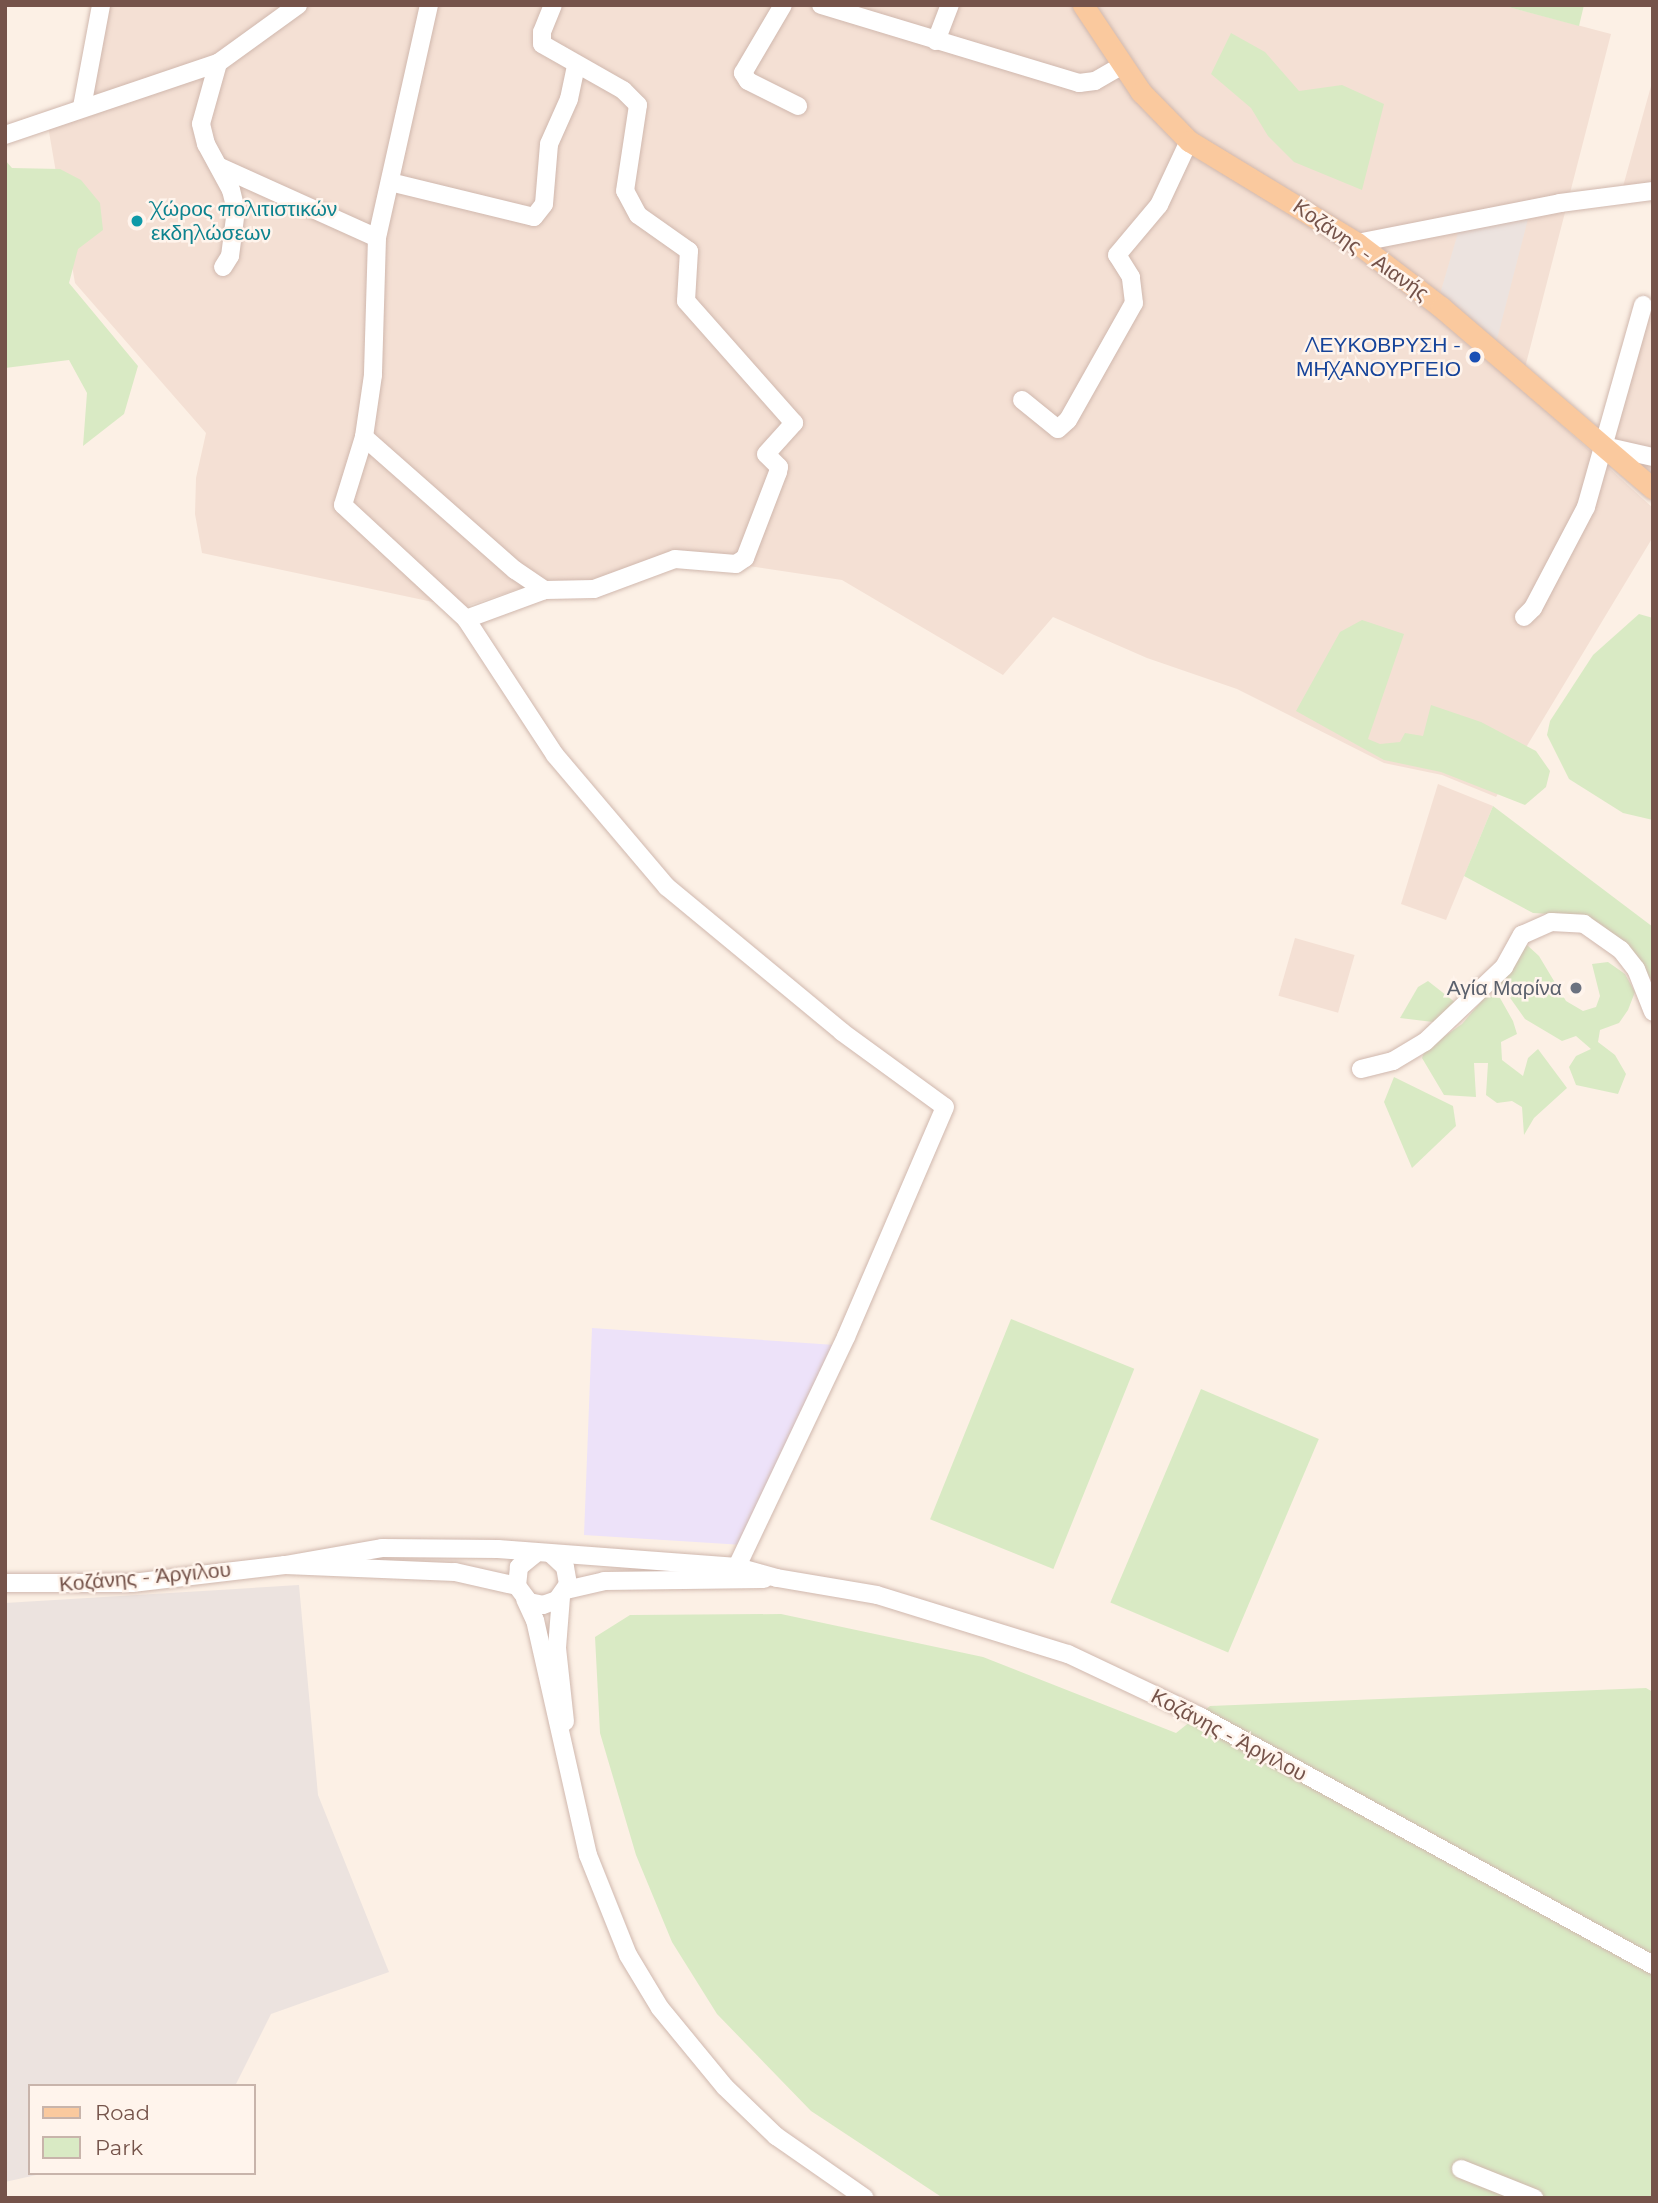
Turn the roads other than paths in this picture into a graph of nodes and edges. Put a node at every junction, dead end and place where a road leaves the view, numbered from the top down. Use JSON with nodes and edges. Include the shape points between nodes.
{"nodes":[{"id":1,"x":101,"y":5,"type":"edge"},
{"id":2,"x":298,"y":5,"type":"edge"},
{"id":3,"x":429,"y":5,"type":"edge"},
{"id":4,"x":553,"y":5,"type":"edge"},
{"id":5,"x":783,"y":5,"type":"edge"},
{"id":6,"x":821,"y":5,"type":"edge"},
{"id":7,"x":950,"y":5,"type":"edge"},
{"id":8,"x":1083,"y":5,"type":"edge"},
{"id":9,"x":936,"y":41,"type":"junction"},
{"id":10,"x":218,"y":63,"type":"junction"},
{"id":11,"x":576,"y":66,"type":"junction"},
{"id":12,"x":1121,"y":66,"type":"junction"},
{"id":13,"x":798,"y":106,"type":"dead end"},
{"id":14,"x":82,"y":107,"type":"junction"},
{"id":15,"x":5,"y":135,"type":"edge"},
{"id":16,"x":1189,"y":141,"type":"junction"},
{"id":17,"x":220,"y":167,"type":"junction"},
{"id":18,"x":390,"y":182,"type":"junction"},
{"id":19,"x":1653,"y":191,"type":"edge"},
{"id":20,"x":377,"y":238,"type":"junction"},
{"id":21,"x":1357,"y":243,"type":"junction"},
{"id":22,"x":223,"y":267,"type":"dead end"},
{"id":23,"x":1643,"y":305,"type":"dead end"},
{"id":24,"x":1022,"y":400,"type":"dead end"},
{"id":25,"x":364,"y":437,"type":"junction"},
{"id":26,"x":1604,"y":446,"type":"junction"},
{"id":27,"x":1653,"y":457,"type":"edge"},
{"id":28,"x":1653,"y":489,"type":"edge"},
{"id":29,"x":545,"y":590,"type":"junction"},
{"id":30,"x":1524,"y":617,"type":"dead end"},
{"id":31,"x":466,"y":619,"type":"junction"},
{"id":32,"x":1653,"y":1012,"type":"edge"},
{"id":33,"x":1360,"y":1069,"type":"dead end"},
{"id":34,"x":543,"y":1555,"type":"junction"},
{"id":35,"x":285,"y":1565,"type":"junction"},
{"id":36,"x":737,"y":1567,"type":"junction"},
{"id":37,"x":777,"y":1578,"type":"junction"},
{"id":38,"x":5,"y":1583,"type":"edge"},
{"id":39,"x":521,"y":1592,"type":"junction"},
{"id":40,"x":564,"y":1593,"type":"junction"},
{"id":41,"x":564,"y":1756,"type":"junction"},
{"id":42,"x":1653,"y":1965,"type":"edge"},
{"id":43,"x":1461,"y":2169,"type":"dead end"},
{"id":44,"x":866,"y":2198,"type":"edge"},
{"id":45,"x":1534,"y":2198,"type":"edge"}],
"edges":[{"from":1,"to":14,"type":"street"},
{"from":2,"to":10,"type":"street"},
{"from":3,"to":18,"type":"street"},
{"from":4,"to":11,"type":"street","via":[[540,39]]},
{"from":5,"to":13,"type":"street","via":[[743,73],[748,81]]},
{"from":6,"to":9,"type":"street"},
{"from":7,"to":9,"type":"street"},
{"from":8,"to":12,"type":"main road","name":"Κοζάνης - Αιανής"},
{"from":9,"to":12,"type":"street","via":[[1079,83],[1095,81]]},
{"from":10,"to":14,"type":"street"},
{"from":10,"to":17,"type":"street","via":[[201,124],[205,144]]},
{"from":11,"to":18,"type":"street","via":[[569,99],[550,145],[544,204],[534,216]]},
{"from":11,"to":29,"type":"street","via":[[623,90],[638,105],[625,191],[638,215],[690,251],[686,301],[794,422],[765,454],[779,467],[778,472],[742,562],[675,559],[604,587]]},
{"from":12,"to":16,"type":"main road","name":"Κοζάνης - Αιανής"},
{"from":14,"to":15,"type":"street"},
{"from":16,"to":21,"type":"main road","name":"Κοζάνης - Αιανής"},
{"from":16,"to":24,"type":"street","via":[[1159,205],[1117,255],[1131,277],[1134,303],[1068,420],[1058,429]]},
{"from":17,"to":20,"type":"street"},
{"from":17,"to":22,"type":"street","via":[[231,190],[236,225]]},
{"from":18,"to":20,"type":"street"},
{"from":19,"to":21,"type":"street","via":[[1560,203]]},
{"from":20,"to":25,"type":"street","via":[[373,375]]},
{"from":21,"to":26,"type":"main road","name":"Κοζάνης - Αιανής","via":[[1441,307]]},
{"from":23,"to":26,"type":"street"},
{"from":25,"to":29,"type":"street","via":[[419,481],[514,570]]},
{"from":25,"to":31,"type":"street","via":[[343,505]]},
{"from":26,"to":27,"type":"street"},
{"from":26,"to":28,"type":"main road","name":"Κοζάνης - Αιανής"},
{"from":26,"to":30,"type":"street","via":[[1587,507]]},
{"from":29,"to":31,"type":"street"},
{"from":31,"to":36,"type":"street","via":[[555,755],[667,887],[842,1032],[946,1107],[846,1337]]},
{"from":32,"to":33,"type":"street","via":[[1636,970],[1621,950],[1584,924],[1551,922],[1522,935],[1504,967],[1425,1042],[1393,1061]]},
{"from":34,"to":35,"type":"street","name":"Κοζάνης - Άργιλου","via":[[490,1549],[382,1548]]},
{"from":34,"to":36,"type":"street","name":"Κοζάνης - Άργιλου"},
{"from":34,"to":39,"type":"street","via":[[519,1567]]},
{"from":34,"to":40,"type":"street","via":[[565,1567]]},
{"from":35,"to":38,"type":"street","name":"Κοζάνης - Άργιλου","via":[[132,1583]]},
{"from":35,"to":39,"type":"street","name":"Κοζάνης - Άργιλου","via":[[455,1572]]},
{"from":36,"to":37,"type":"street","name":"Κοζάνης - Άργιλου"},
{"from":37,"to":40,"type":"street","name":"Κοζάνης - Άργιλου","via":[[604,1581]]},
{"from":37,"to":42,"type":"street","name":"Κοζάνης - Άργιλου","via":[[877,1595],[1068,1654],[1199,1716]]},
{"from":39,"to":40,"type":"street","name":"Κοζάνης - Άργιλου","via":[[543,1605]]},
{"from":39,"to":41,"type":"street","via":[[535,1620]]},
{"from":40,"to":41,"type":"street","via":[[557,1639]]},
{"from":41,"to":44,"type":"street","via":[[600,1892],[628,1955],[660,2008],[702,2062],[757,2119]]},
{"from":43,"to":45,"type":"street"}]}
